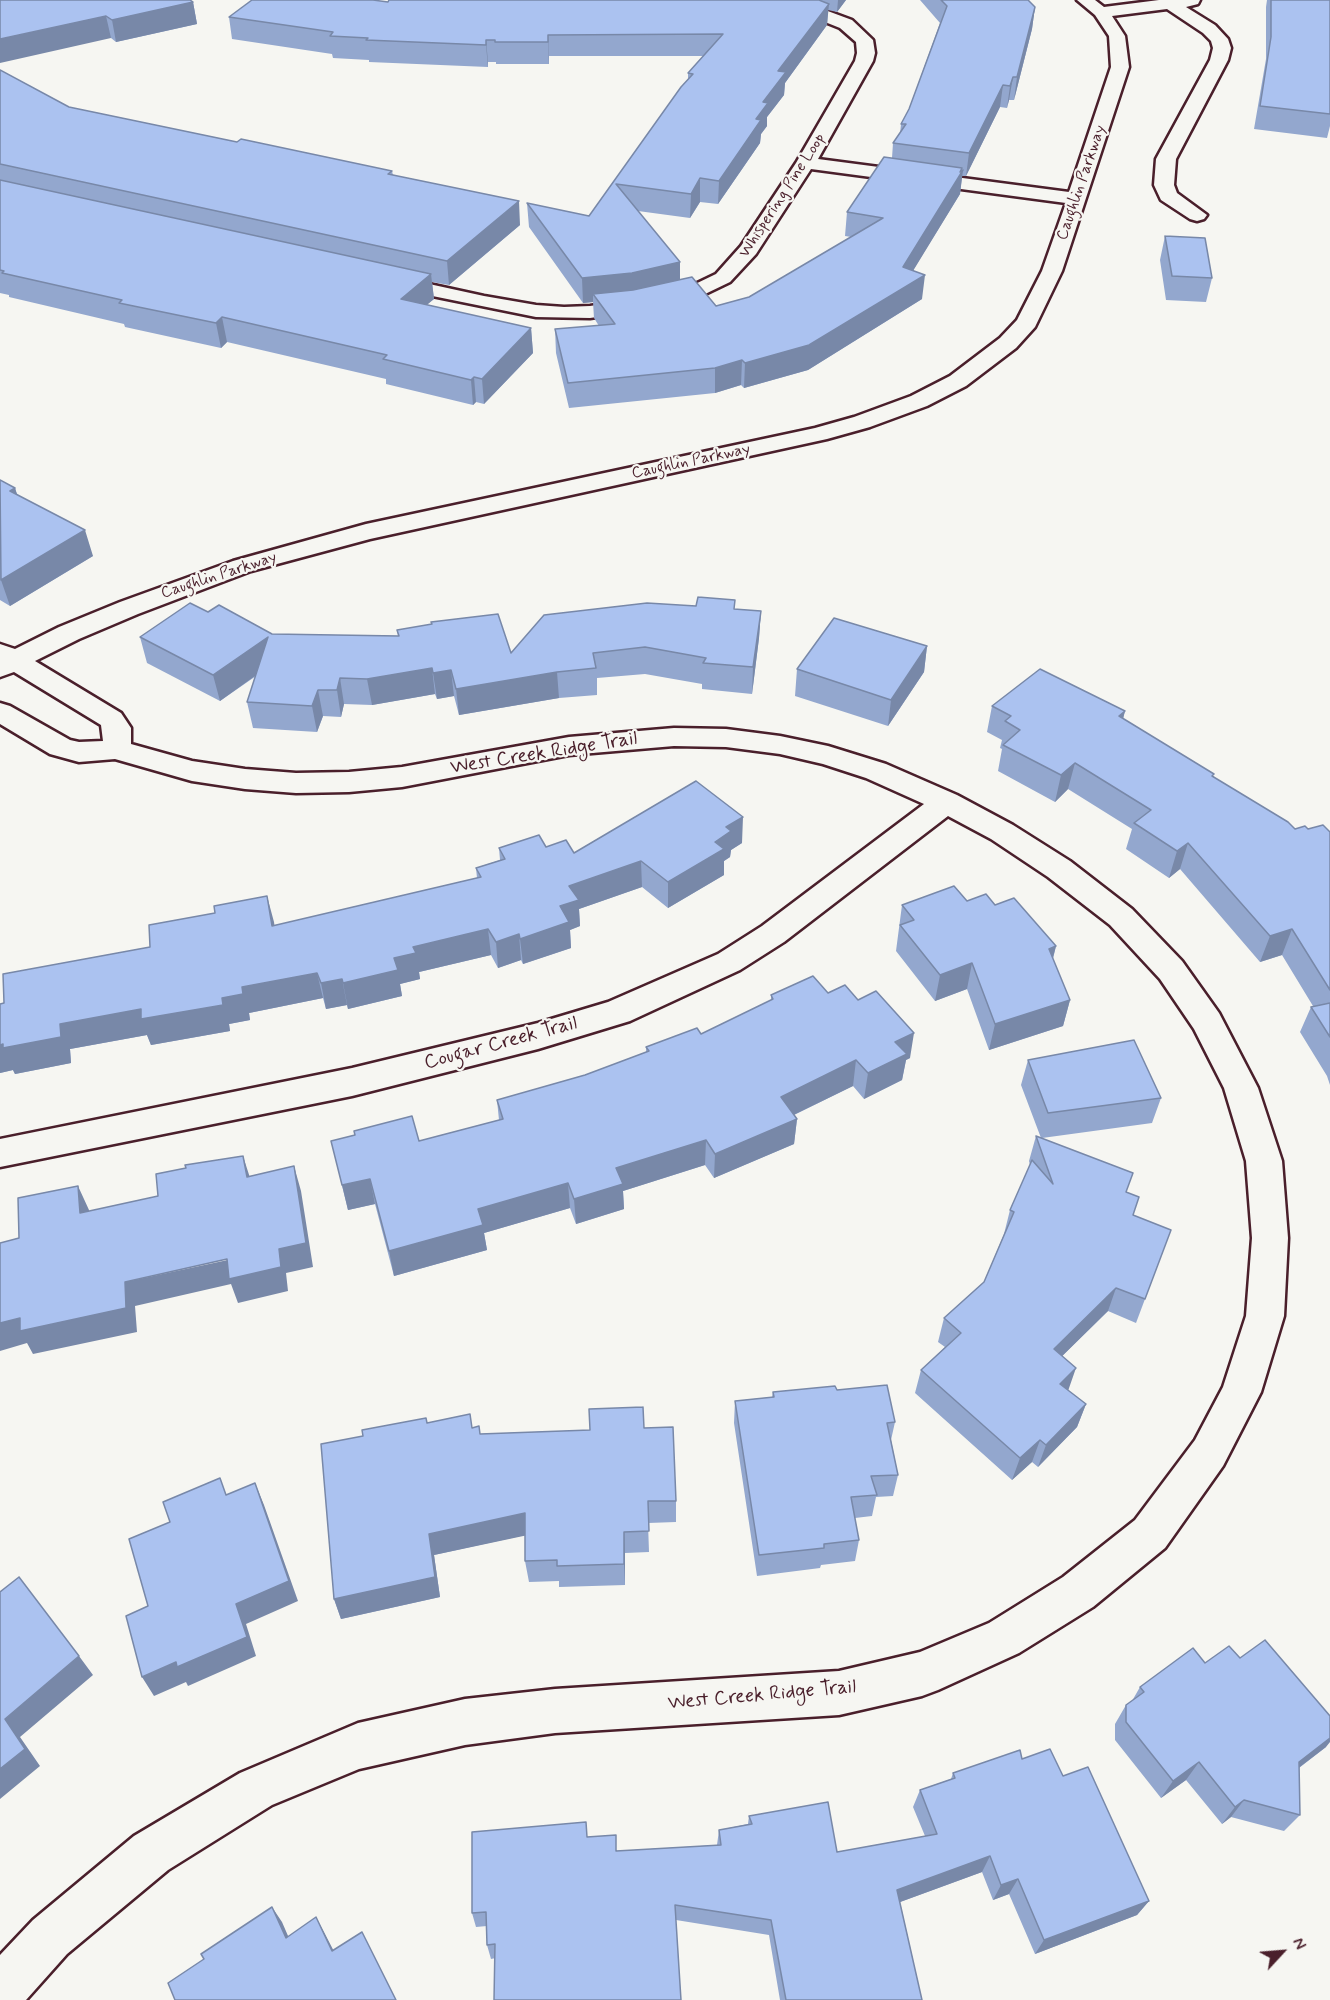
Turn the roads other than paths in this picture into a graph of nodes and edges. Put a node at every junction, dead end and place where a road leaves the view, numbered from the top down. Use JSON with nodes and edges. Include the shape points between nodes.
{"nodes":[{"id":1,"x":1197,"y":0,"type":"edge"},
{"id":2,"x":1170,"y":4,"type":"junction"},
{"id":3,"x":762,"y":6,"type":"edge"},
{"id":4,"x":1093,"y":6,"type":"edge"},
{"id":5,"x":806,"y":163,"type":"junction"},
{"id":6,"x":1077,"y":199,"type":"junction"},
{"id":7,"x":1197,"y":214,"type":"dead end"},
{"id":8,"x":368,"y":277,"type":"edge"},
{"id":9,"x":4,"y":660,"type":"edge"},
{"id":10,"x":0,"y":712,"type":"edge"},
{"id":11,"x":117,"y":749,"type":"junction"},
{"id":12,"x":946,"y":802,"type":"junction"},
{"id":13,"x":0,"y":1153,"type":"edge"},
{"id":14,"x":0,"y":1992,"type":"edge"}],
"edges":[{"from":1,"to":2,"type":"street"},
{"from":2,"to":4,"type":"street"},
{"from":2,"to":7,"type":"street","via":[[1209,28],[1221,48],[1219,60],[1166,159],[1164,185],[1168,196]]},
{"from":3,"to":5,"type":"street","name":"Whispering Pine Loop","via":[[804,10],[833,18],[859,34],[866,45],[864,62]]},
{"from":4,"to":6,"type":"street","name":"Caughlin Parkway","via":[[1117,36],[1120,67]]},
{"from":5,"to":6,"type":"street"},
{"from":5,"to":8,"type":"street","name":"Whispering Pine Loop","via":[[731,271],[716,282],[682,295],[633,306],[564,313],[483,302]]},
{"from":6,"to":9,"type":"street","name":"Caughlin Parkway","via":[[1052,271],[1027,322],[986,362],[919,402],[819,434],[309,547],[185,585]]},
{"from":9,"to":11,"type":"street","via":[[111,718],[117,728]]},
{"from":10,"to":11,"type":"street","name":"West Creek Ridge Trail","via":[[60,747],[79,752]]},
{"from":11,"to":12,"type":"street","name":"West Creek Ridge Trail","via":[[192,771],[245,779],[328,782],[402,777],[623,740],[726,738],[828,756],[876,771]]},
{"from":12,"to":13,"type":"street","name":"Cougar Creek Trail","via":[[773,934],[729,962],[618,1012],[352,1082]]},
{"from":12,"to":14,"type":"street","name":"West Creek Ridge Trail","via":[[1059,869],[1121,917],[1171,970],[1207,1022],[1241,1088],[1264,1161],[1270,1238],[1265,1316],[1241,1392],[1209,1453],[1150,1534],[1078,1592],[1004,1638],[922,1674],[839,1693],[555,1711],[465,1722],[358,1746],[256,1789],[151,1853],[50,1937]]}]}
